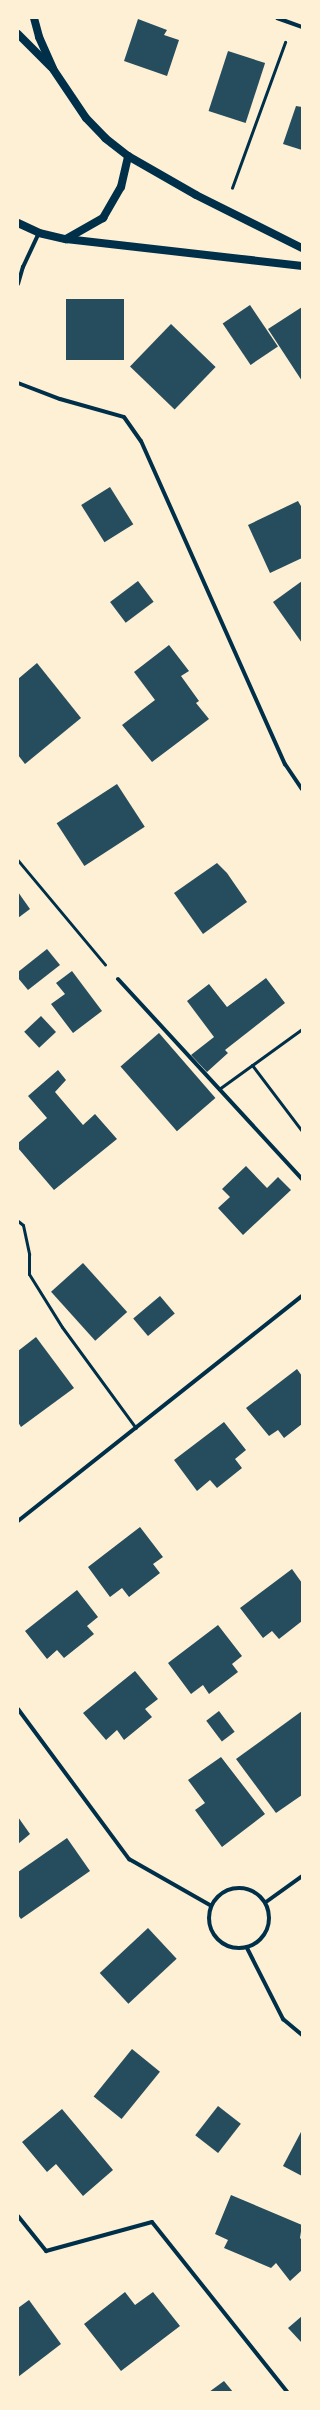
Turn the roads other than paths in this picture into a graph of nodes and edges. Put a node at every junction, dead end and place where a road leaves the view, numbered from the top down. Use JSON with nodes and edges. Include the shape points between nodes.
{"nodes":[{"id":1,"x":34,"y":18,"type":"edge"},
{"id":2,"x":277,"y":18,"type":"edge"},
{"id":3,"x":302,"y":27,"type":"edge"},
{"id":4,"x":18,"y":34,"type":"edge"},
{"id":5,"x":54,"y":69,"type":"junction"},
{"id":6,"x":128,"y":156,"type":"junction"},
{"id":7,"x":18,"y":223,"type":"edge"},
{"id":8,"x":39,"y":233,"type":"junction"},
{"id":9,"x":66,"y":239,"type":"junction"},
{"id":10,"x":302,"y":248,"type":"edge"},
{"id":11,"x":302,"y":266,"type":"edge"},
{"id":12,"x":18,"y":284,"type":"edge"},
{"id":13,"x":18,"y":383,"type":"edge"},
{"id":14,"x":302,"y":789,"type":"edge"},
{"id":15,"x":118,"y":979,"type":"road end"},
{"id":16,"x":302,"y":1029,"type":"edge"},
{"id":17,"x":252,"y":1064,"type":"junction"},
{"id":18,"x":219,"y":1089,"type":"junction"},
{"id":19,"x":302,"y":1131,"type":"edge"},
{"id":20,"x":302,"y":1179,"type":"edge"},
{"id":21,"x":18,"y":1220,"type":"edge"},
{"id":22,"x":302,"y":1296,"type":"edge"},
{"id":23,"x":137,"y":1429,"type":"junction"},
{"id":24,"x":18,"y":1521,"type":"edge"},
{"id":25,"x":18,"y":1709,"type":"edge"},
{"id":26,"x":302,"y":1876,"type":"edge"},
{"id":27,"x":266,"y":1902,"type":"junction"},
{"id":28,"x":210,"y":1905,"type":"junction"},
{"id":29,"x":247,"y":1948,"type":"junction"},
{"id":30,"x":302,"y":2035,"type":"edge"},
{"id":31,"x":18,"y":2216,"type":"edge"},
{"id":32,"x":287,"y":2392,"type":"edge"}],
"edges":[{"from":1,"to":5,"type":"main road","via":[[39,37]]},
{"from":2,"to":3,"type":"street"},
{"from":4,"to":5,"type":"main road"},
{"from":5,"to":6,"type":"main road","via":[[86,118],[105,138]]},
{"from":6,"to":9,"type":"main road","via":[[121,187],[103,218]]},
{"from":6,"to":10,"type":"main road"},
{"from":7,"to":8,"type":"main road"},
{"from":8,"to":9,"type":"main road"},
{"from":8,"to":12,"type":"street"},
{"from":9,"to":11,"type":"main road"},
{"from":13,"to":14,"type":"street","via":[[60,399],[124,417],[141,441],[285,764]]},
{"from":15,"to":18,"type":"street"},
{"from":16,"to":17,"type":"lane"},
{"from":17,"to":18,"type":"lane"},
{"from":17,"to":19,"type":"lane"},
{"from":18,"to":20,"type":"street"},
{"from":21,"to":23,"type":"lane","via":[[23,1225],[28,1247],[29,1274],[62,1327]]},
{"from":22,"to":23,"type":"street"},
{"from":23,"to":24,"type":"street"},
{"from":25,"to":28,"type":"street","via":[[129,1859]]},
{"from":26,"to":27,"type":"street"},
{"from":27,"to":28,"type":"street","via":[[261,1896],[239,1887],[217,1896]]},
{"from":27,"to":29,"type":"street","via":[[270,1918],[261,1940]]},
{"from":28,"to":29,"type":"street","via":[[208,1918],[217,1940],[239,1949]]},
{"from":29,"to":30,"type":"street","via":[[283,2019]]},
{"from":31,"to":32,"type":"street","via":[[46,2251],[152,2222]]}]}
